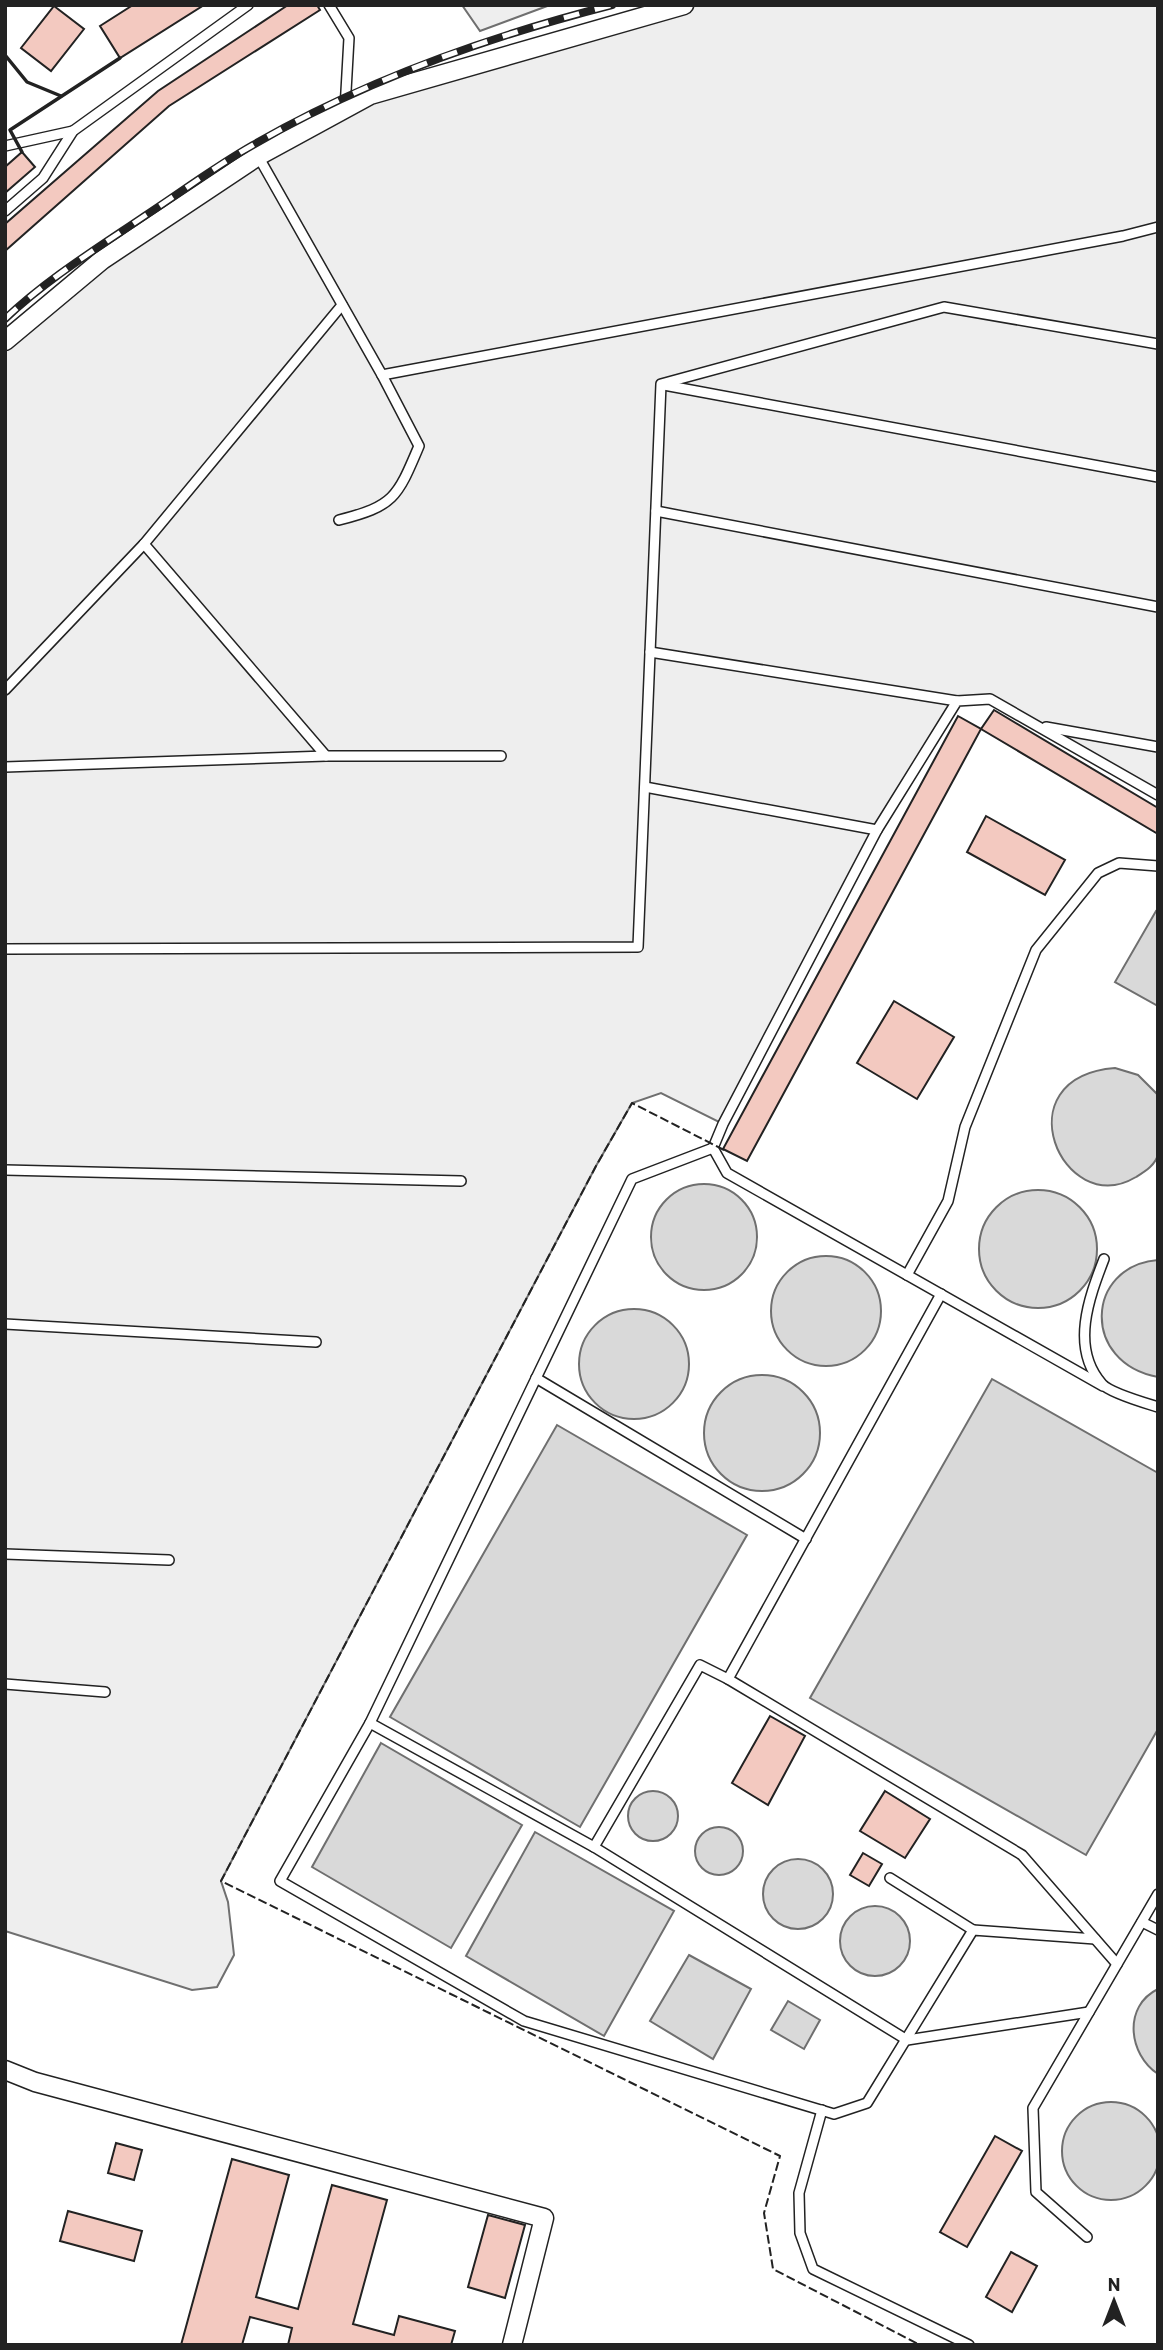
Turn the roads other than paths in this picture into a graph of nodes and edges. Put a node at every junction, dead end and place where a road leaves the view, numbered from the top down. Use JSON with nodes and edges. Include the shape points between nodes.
{"nodes":[{"id":1,"x":248,"y":5,"type":"edge"},
{"id":2,"x":329,"y":5,"type":"edge"},
{"id":3,"x":684,"y":5,"type":"edge"},
{"id":4,"x":345,"y":108,"type":"junction"},
{"id":5,"x":73,"y":131,"type":"junction"},
{"id":6,"x":5,"y":145,"type":"edge"},
{"id":7,"x":258,"y":156,"type":"junction"},
{"id":8,"x":5,"y":211,"type":"edge"},
{"id":9,"x":1158,"y":227,"type":"edge"},
{"id":10,"x":342,"y":305,"type":"junction"},
{"id":11,"x":5,"y":341,"type":"edge"},
{"id":12,"x":1158,"y":344,"type":"edge"},
{"id":13,"x":382,"y":375,"type":"junction"},
{"id":14,"x":661,"y":384,"type":"junction"},
{"id":15,"x":1158,"y":477,"type":"edge"},
{"id":16,"x":656,"y":511,"type":"junction"},
{"id":17,"x":339,"y":520,"type":"dead end"},
{"id":18,"x":144,"y":544,"type":"junction"},
{"id":19,"x":1158,"y":607,"type":"edge"},
{"id":20,"x":650,"y":652,"type":"junction"},
{"id":21,"x":5,"y":690,"type":"edge"},
{"id":22,"x":957,"y":701,"type":"junction"},
{"id":23,"x":1041,"y":726,"type":"junction"},
{"id":24,"x":1158,"y":747,"type":"edge"},
{"id":25,"x":326,"y":756,"type":"junction"},
{"id":26,"x":502,"y":756,"type":"dead end"},
{"id":27,"x":5,"y":767,"type":"edge"},
{"id":28,"x":645,"y":787,"type":"junction"},
{"id":29,"x":1158,"y":795,"type":"edge"},
{"id":30,"x":877,"y":830,"type":"junction"},
{"id":31,"x":1158,"y":866,"type":"edge"},
{"id":32,"x":5,"y":949,"type":"edge"},
{"id":33,"x":713,"y":1148,"type":"junction"},
{"id":34,"x":5,"y":1170,"type":"edge"},
{"id":35,"x":461,"y":1181,"type":"dead end"},
{"id":36,"x":1104,"y":1259,"type":"dead end"},
{"id":37,"x":908,"y":1275,"type":"junction"},
{"id":38,"x":941,"y":1294,"type":"junction"},
{"id":39,"x":5,"y":1324,"type":"edge"},
{"id":40,"x":316,"y":1342,"type":"dead end"},
{"id":41,"x":536,"y":1378,"type":"junction"},
{"id":42,"x":1103,"y":1386,"type":"junction"},
{"id":43,"x":1158,"y":1407,"type":"edge"},
{"id":44,"x":806,"y":1539,"type":"junction"},
{"id":45,"x":5,"y":1554,"type":"edge"},
{"id":46,"x":169,"y":1560,"type":"dead end"},
{"id":47,"x":728,"y":1679,"type":"junction"},
{"id":48,"x":5,"y":1684,"type":"edge"},
{"id":49,"x":105,"y":1692,"type":"dead end"},
{"id":50,"x":370,"y":1723,"type":"junction"},
{"id":51,"x":594,"y":1847,"type":"junction"},
{"id":52,"x":890,"y":1878,"type":"dead end"},
{"id":53,"x":1158,"y":1894,"type":"edge"},
{"id":54,"x":1142,"y":1922,"type":"junction"},
{"id":55,"x":973,"y":1930,"type":"junction"},
{"id":56,"x":1158,"y":1930,"type":"edge"},
{"id":57,"x":1095,"y":1939,"type":"junction"},
{"id":58,"x":1117,"y":1965,"type":"junction"},
{"id":59,"x":1089,"y":2012,"type":"junction"},
{"id":60,"x":906,"y":2040,"type":"junction"},
{"id":61,"x":5,"y":2070,"type":"edge"},
{"id":62,"x":821,"y":2110,"type":"junction"},
{"id":63,"x":1087,"y":2237,"type":"dead end"},
{"id":64,"x":512,"y":2345,"type":"edge"},
{"id":65,"x":969,"y":2345,"type":"edge"}],
"edges":[{"from":1,"to":5,"type":"lane"},
{"from":2,"to":4,"type":"lane","via":[[349,38]]},
{"from":3,"to":4,"type":"street","via":[[370,95]]},
{"from":4,"to":7,"type":"street"},
{"from":5,"to":6,"type":"lane"},
{"from":5,"to":8,"type":"lane","via":[[43,178]]},
{"from":7,"to":10,"type":"lane"},
{"from":7,"to":11,"type":"street","via":[[102,260]]},
{"from":9,"to":13,"type":"lane"},
{"from":10,"to":13,"type":"lane"},
{"from":10,"to":18,"type":"lane"},
{"from":12,"to":14,"type":"lane","via":[[944,307]]},
{"from":13,"to":17,"type":"lane","via":[[419,446],[400,491],[376,511]]},
{"from":14,"to":15,"type":"lane"},
{"from":14,"to":16,"type":"lane"},
{"from":16,"to":19,"type":"lane"},
{"from":16,"to":20,"type":"lane"},
{"from":18,"to":21,"type":"lane"},
{"from":18,"to":25,"type":"lane"},
{"from":20,"to":22,"type":"lane"},
{"from":20,"to":28,"type":"lane"},
{"from":22,"to":23,"type":"lane","via":[[990,699]]},
{"from":22,"to":30,"type":"lane"},
{"from":23,"to":24,"type":"lane"},
{"from":23,"to":29,"type":"lane"},
{"from":25,"to":26,"type":"lane"},
{"from":25,"to":27,"type":"lane"},
{"from":28,"to":30,"type":"lane"},
{"from":28,"to":32,"type":"lane","via":[[638,947]]},
{"from":30,"to":33,"type":"lane"},
{"from":31,"to":37,"type":"lane","via":[[1119,863],[1098,873],[1036,950],[965,1127],[948,1201]]},
{"from":33,"to":37,"type":"lane","via":[[727,1173]]},
{"from":33,"to":41,"type":"lane","via":[[632,1179]]},
{"from":34,"to":35,"type":"lane"},
{"from":36,"to":42,"type":"lane","via":[[1088,1301],[1084,1328],[1088,1359]]},
{"from":37,"to":38,"type":"lane"},
{"from":38,"to":42,"type":"lane"},
{"from":38,"to":44,"type":"lane"},
{"from":39,"to":40,"type":"lane"},
{"from":41,"to":44,"type":"lane"},
{"from":41,"to":50,"type":"lane"},
{"from":42,"to":43,"type":"lane"},
{"from":44,"to":47,"type":"lane"},
{"from":45,"to":46,"type":"lane"},
{"from":47,"to":51,"type":"lane","via":[[700,1665]]},
{"from":47,"to":57,"type":"lane","via":[[1022,1855]]},
{"from":48,"to":49,"type":"lane"},
{"from":50,"to":51,"type":"lane"},
{"from":50,"to":62,"type":"lane","via":[[280,1881],[524,2021]]},
{"from":51,"to":60,"type":"lane"},
{"from":52,"to":55,"type":"lane"},
{"from":53,"to":54,"type":"lane"},
{"from":54,"to":56,"type":"lane"},
{"from":54,"to":58,"type":"lane"},
{"from":55,"to":57,"type":"lane"},
{"from":55,"to":60,"type":"lane"},
{"from":57,"to":58,"type":"lane"},
{"from":58,"to":59,"type":"lane"},
{"from":59,"to":60,"type":"lane"},
{"from":59,"to":63,"type":"lane","via":[[1033,2108],[1036,2192]]},
{"from":60,"to":62,"type":"lane","via":[[867,2103],[834,2114]]},
{"from":61,"to":64,"type":"street","via":[[35,2082],[544,2218]]},
{"from":62,"to":65,"type":"lane","via":[[799,2193],[800,2233],[813,2269]]}]}
